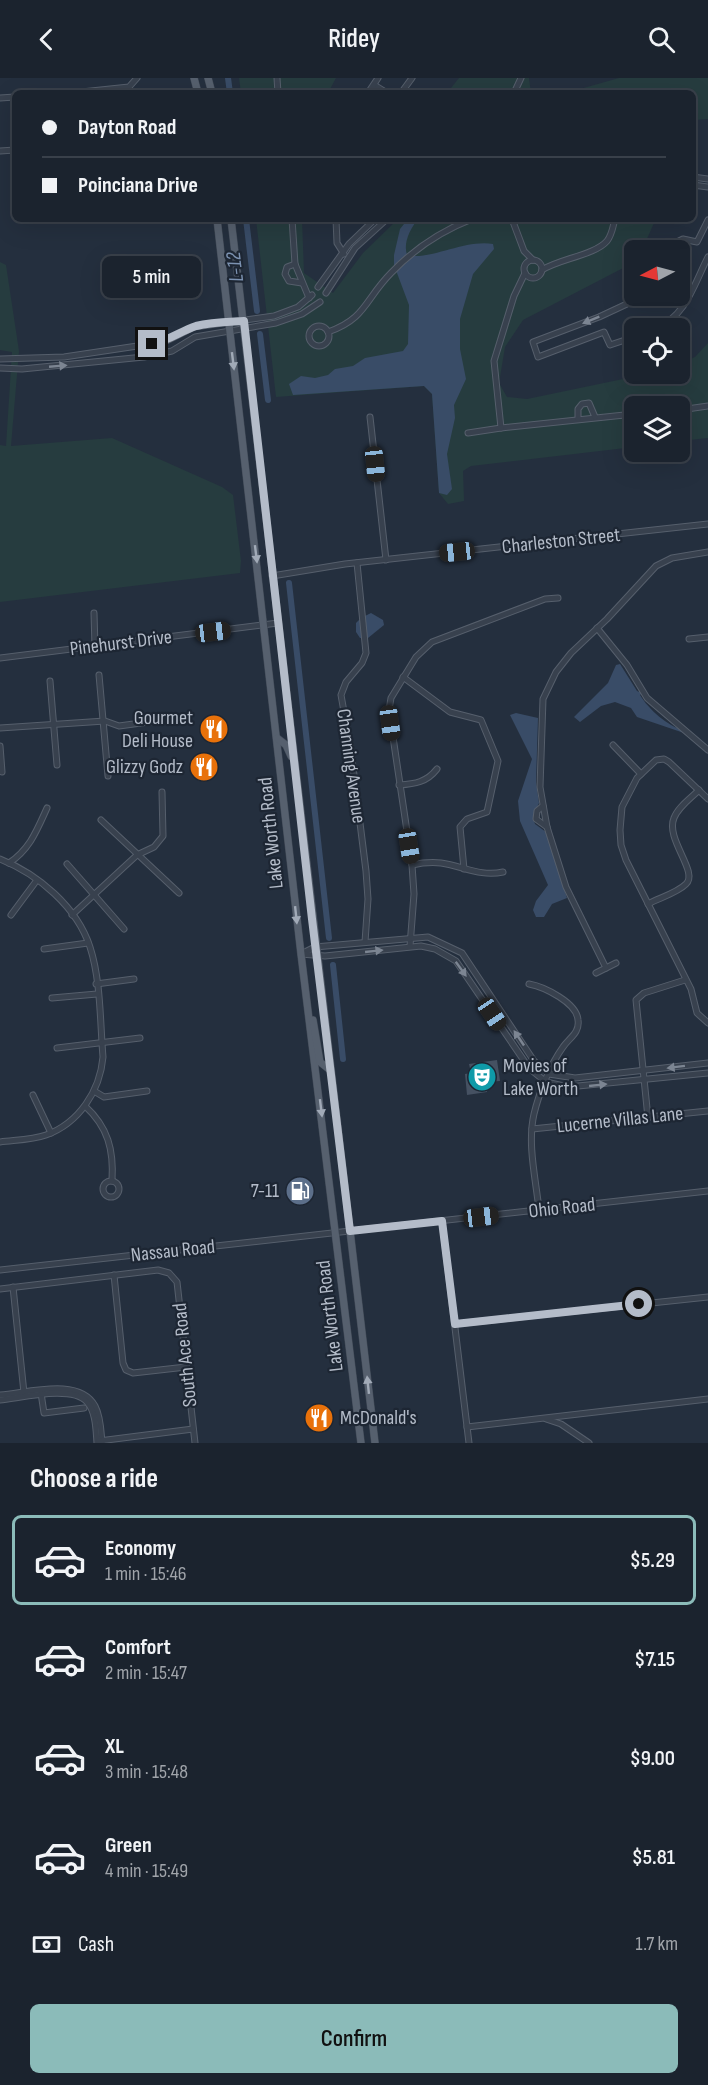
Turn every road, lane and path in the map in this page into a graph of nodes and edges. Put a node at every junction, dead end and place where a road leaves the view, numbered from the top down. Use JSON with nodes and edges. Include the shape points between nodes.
{"nodes":[{"id":1,"x":137,"y":78,"type":"edge"},
{"id":2,"x":378,"y":78,"type":"edge"},
{"id":3,"x":374,"y":85,"type":"junction"},
{"id":4,"x":100,"y":90,"type":"edge"},
{"id":5,"x":371,"y":90,"type":"edge"},
{"id":6,"x":382,"y":90,"type":"edge"},
{"id":7,"x":708,"y":220,"type":"edge"},
{"id":8,"x":217,"y":222,"type":"edge"},
{"id":9,"x":231,"y":222,"type":"edge"},
{"id":10,"x":292,"y":222,"type":"edge"},
{"id":11,"x":336,"y":222,"type":"edge"},
{"id":12,"x":371,"y":222,"type":"edge"},
{"id":13,"x":383,"y":222,"type":"edge"},
{"id":14,"x":466,"y":222,"type":"edge"},
{"id":15,"x":513,"y":222,"type":"edge"},
{"id":16,"x":614,"y":222,"type":"edge"},
{"id":17,"x":690,"y":240,"type":"edge"},
{"id":18,"x":524,"y":251,"type":"junction"},
{"id":19,"x":342,"y":252,"type":"junction"},
{"id":20,"x":708,"y":257,"type":"edge"},
{"id":21,"x":346,"y":259,"type":"junction"},
{"id":22,"x":533,"y":260,"type":"junction"},
{"id":23,"x":295,"y":264,"type":"junction"},
{"id":24,"x":525,"y":265,"type":"junction"},
{"id":25,"x":541,"y":266,"type":"junction"},
{"id":26,"x":525,"y":273,"type":"junction"},
{"id":27,"x":532,"y":278,"type":"junction"},
{"id":28,"x":302,"y":283,"type":"junction"},
{"id":29,"x":520,"y":286,"type":"junction"},
{"id":30,"x":318,"y":287,"type":"dead end"},
{"id":31,"x":326,"y":293,"type":"dead end"},
{"id":32,"x":320,"y":302,"type":"dead end"},
{"id":33,"x":624,"y":305,"type":"edge"},
{"id":34,"x":290,"y":311,"type":"junction"},
{"id":35,"x":293,"y":318,"type":"junction"},
{"id":36,"x":673,"y":318,"type":"edge"},
{"id":37,"x":229,"y":322,"type":"junction"},
{"id":38,"x":244,"y":325,"type":"junction"},
{"id":39,"x":230,"y":330,"type":"junction"},
{"id":40,"x":328,"y":332,"type":"dead end"},
{"id":41,"x":624,"y":340,"type":"edge"},
{"id":42,"x":0,"y":359,"type":"edge"},
{"id":43,"x":0,"y":368,"type":"edge"},
{"id":44,"x":708,"y":406,"type":"edge"},
{"id":45,"x":690,"y":409,"type":"edge"},
{"id":46,"x":624,"y":415,"type":"edge"},
{"id":47,"x":370,"y":417,"type":"dead end"},
{"id":48,"x":595,"y":417,"type":"junction"},
{"id":49,"x":578,"y":419,"type":"junction"},
{"id":50,"x":501,"y":428,"type":"junction"},
{"id":51,"x":468,"y":433,"type":"dead end"},
{"id":52,"x":708,"y":525,"type":"edge"},
{"id":53,"x":708,"y":552,"type":"edge"},
{"id":54,"x":386,"y":560,"type":"junction"},
{"id":55,"x":357,"y":563,"type":"junction"},
{"id":56,"x":272,"y":576,"type":"junction"},
{"id":57,"x":558,"y":598,"type":"dead end"},
{"id":58,"x":94,"y":613,"type":"dead end"},
{"id":59,"x":278,"y":623,"type":"junction"},
{"id":60,"x":264,"y":625,"type":"junction"},
{"id":61,"x":597,"y":628,"type":"junction"},
{"id":62,"x":708,"y":637,"type":"edge"},
{"id":63,"x":689,"y":639,"type":"dead end"},
{"id":64,"x":95,"y":647,"type":"junction"},
{"id":65,"x":0,"y":658,"type":"edge"},
{"id":66,"x":99,"y":675,"type":"dead end"},
{"id":67,"x":403,"y":677,"type":"junction"},
{"id":68,"x":50,"y":681,"type":"dead end"},
{"id":69,"x":163,"y":720,"type":"dead end"},
{"id":70,"x":105,"y":721,"type":"junction"},
{"id":71,"x":54,"y":723,"type":"junction"},
{"id":72,"x":0,"y":728,"type":"edge"},
{"id":73,"x":277,"y":738,"type":"junction"},
{"id":74,"x":613,"y":745,"type":"dead end"},
{"id":75,"x":0,"y":746,"type":"edge"},
{"id":76,"x":708,"y":750,"type":"edge"},
{"id":77,"x":294,"y":761,"type":"junction"},
{"id":78,"x":57,"y":765,"type":"dead end"},
{"id":79,"x":437,"y":769,"type":"dead end"},
{"id":80,"x":2,"y":772,"type":"dead end"},
{"id":81,"x":641,"y":774,"type":"junction"},
{"id":82,"x":108,"y":776,"type":"dead end"},
{"id":83,"x":399,"y":785,"type":"junction"},
{"id":84,"x":699,"y":790,"type":"junction"},
{"id":85,"x":162,"y":792,"type":"dead end"},
{"id":86,"x":708,"y":799,"type":"edge"},
{"id":87,"x":47,"y":808,"type":"dead end"},
{"id":88,"x":101,"y":820,"type":"dead end"},
{"id":89,"x":137,"y":855,"type":"junction"},
{"id":90,"x":0,"y":859,"type":"edge"},
{"id":91,"x":9,"y":863,"type":"junction"},
{"id":92,"x":67,"y":864,"type":"dead end"},
{"id":93,"x":412,"y":865,"type":"junction"},
{"id":94,"x":464,"y":869,"type":"junction"},
{"id":95,"x":503,"y":872,"type":"dead end"},
{"id":96,"x":37,"y":880,"type":"junction"},
{"id":97,"x":94,"y":893,"type":"junction"},
{"id":98,"x":180,"y":893,"type":"dead end"},
{"id":99,"x":648,"y":903,"type":"junction"},
{"id":100,"x":10,"y":915,"type":"dead end"},
{"id":101,"x":72,"y":915,"type":"junction"},
{"id":102,"x":124,"y":929,"type":"dead end"},
{"id":103,"x":411,"y":937,"type":"junction"},
{"id":104,"x":365,"y":942,"type":"junction"},
{"id":105,"x":88,"y":943,"type":"junction"},
{"id":106,"x":410,"y":946,"type":"junction"},
{"id":107,"x":315,"y":947,"type":"junction"},
{"id":108,"x":44,"y":950,"type":"dead end"},
{"id":109,"x":301,"y":954,"type":"junction"},
{"id":110,"x":316,"y":956,"type":"junction"},
{"id":111,"x":616,"y":963,"type":"dead end"},
{"id":112,"x":606,"y":968,"type":"junction"},
{"id":113,"x":596,"y":973,"type":"dead end"},
{"id":114,"x":134,"y":979,"type":"dead end"},
{"id":115,"x":685,"y":980,"type":"junction"},
{"id":116,"x":96,"y":984,"type":"junction"},
{"id":117,"x":529,"y":984,"type":"dead end"},
{"id":118,"x":306,"y":991,"type":"junction"},
{"id":119,"x":97,"y":994,"type":"junction"},
{"id":120,"x":52,"y":998,"type":"dead end"},
{"id":121,"x":708,"y":1023,"type":"edge"},
{"id":122,"x":140,"y":1038,"type":"dead end"},
{"id":123,"x":102,"y":1043,"type":"junction"},
{"id":124,"x":57,"y":1048,"type":"dead end"},
{"id":125,"x":708,"y":1063,"type":"edge"},
{"id":126,"x":330,"y":1070,"type":"junction"},
{"id":127,"x":643,"y":1071,"type":"junction"},
{"id":128,"x":708,"y":1073,"type":"edge"},
{"id":129,"x":549,"y":1074,"type":"junction"},
{"id":130,"x":644,"y":1079,"type":"junction"},
{"id":131,"x":546,"y":1082,"type":"junction"},
{"id":132,"x":94,"y":1091,"type":"junction"},
{"id":133,"x":147,"y":1091,"type":"dead end"},
{"id":134,"x":33,"y":1095,"type":"dead end"},
{"id":135,"x":85,"y":1106,"type":"junction"},
{"id":136,"x":708,"y":1111,"type":"edge"},
{"id":137,"x":648,"y":1118,"type":"junction"},
{"id":138,"x":532,"y":1129,"type":"junction"},
{"id":139,"x":51,"y":1133,"type":"junction"},
{"id":140,"x":0,"y":1142,"type":"edge"},
{"id":141,"x":112,"y":1181,"type":"dead end"},
{"id":142,"x":708,"y":1191,"type":"edge"},
{"id":143,"x":539,"y":1210,"type":"junction"},
{"id":144,"x":442,"y":1221,"type":"junction"},
{"id":145,"x":348,"y":1231,"type":"junction"},
{"id":146,"x":337,"y":1232,"type":"junction"},
{"id":147,"x":0,"y":1270,"type":"edge"},
{"id":148,"x":114,"y":1275,"type":"junction"},
{"id":149,"x":13,"y":1287,"type":"junction"},
{"id":150,"x":0,"y":1289,"type":"edge"},
{"id":151,"x":708,"y":1297,"type":"edge"},
{"id":152,"x":455,"y":1324,"type":"junction"},
{"id":153,"x":186,"y":1367,"type":"junction"},
{"id":154,"x":24,"y":1393,"type":"junction"},
{"id":155,"x":41,"y":1393,"type":"junction"},
{"id":156,"x":0,"y":1395,"type":"edge"},
{"id":157,"x":708,"y":1399,"type":"edge"},
{"id":158,"x":0,"y":1400,"type":"edge"},
{"id":159,"x":84,"y":1408,"type":"dead end"},
{"id":160,"x":544,"y":1419,"type":"junction"},
{"id":161,"x":467,"y":1427,"type":"junction"},
{"id":162,"x":193,"y":1429,"type":"junction"},
{"id":163,"x":100,"y":1442,"type":"edge"},
{"id":164,"x":195,"y":1443,"type":"edge"},
{"id":165,"x":361,"y":1443,"type":"edge"},
{"id":166,"x":375,"y":1443,"type":"edge"},
{"id":167,"x":469,"y":1443,"type":"edge"},
{"id":168,"x":589,"y":1443,"type":"edge"}],
"edges":[{"from":1,"to":4,"type":"street","via":[[129,87]]},
{"from":2,"to":3,"type":"street"},
{"from":3,"to":5,"type":"street"},
{"from":3,"to":6,"type":"street"},
{"from":7,"to":17,"type":"street","via":[[697,242]]},
{"from":8,"to":37,"type":"main road","name":"Lake Worth Road"},
{"from":9,"to":38,"type":"main road","name":"Lake Worth Road"},
{"from":10,"to":23,"type":"street"},
{"from":11,"to":19,"type":"street","via":[[337,243]]},
{"from":12,"to":19,"type":"street"},
{"from":13,"to":21,"type":"street"},
{"from":14,"to":40,"type":"street","via":[[411,254],[390,274],[360,316],[347,326]]},
{"from":15,"to":18,"type":"street"},
{"from":16,"to":25,"type":"street","via":[[607,241],[598,248]]},
{"from":18,"to":22,"type":"street"},
{"from":18,"to":24,"type":"street"},
{"from":19,"to":21,"type":"street"},
{"from":19,"to":30,"type":"street"},
{"from":20,"to":36,"type":"street","via":[[685,306]]},
{"from":21,"to":31,"type":"street"},
{"from":22,"to":24,"type":"street"},
{"from":22,"to":25,"type":"street"},
{"from":23,"to":28,"type":"street"},
{"from":23,"to":28,"type":"street","via":[[287,267],[285,274],[289,281]]},
{"from":24,"to":26,"type":"street"},
{"from":25,"to":27,"type":"street","via":[[540,275]]},
{"from":26,"to":27,"type":"street"},
{"from":26,"to":29,"type":"street"},
{"from":27,"to":29,"type":"street"},
{"from":28,"to":34,"type":"street","via":[[311,297]]},
{"from":29,"to":50,"type":"street","via":[[494,361]]},
{"from":32,"to":35,"type":"street"},
{"from":33,"to":41,"type":"street","one_way":true,"via":[[533,342],[538,357],[604,332],[610,345]]},
{"from":34,"to":35,"type":"street"},
{"from":34,"to":38,"type":"street"},
{"from":35,"to":38,"type":"street"},
{"from":37,"to":38,"type":"street"},
{"from":37,"to":39,"type":"main road","name":"Lake Worth Road"},
{"from":37,"to":42,"type":"street","via":[[194,327],[164,342],[64,357]]},
{"from":38,"to":39,"type":"street"},
{"from":38,"to":56,"type":"main road","name":"Lake Worth Road"},
{"from":43,"to":39,"type":"street","one_way":true,"via":[[144,357]]},
{"from":39,"to":60,"type":"main road","name":"Lake Worth Road","one_way":true},
{"from":44,"to":45,"type":"street"},
{"from":46,"to":48,"type":"street"},
{"from":47,"to":54,"type":"street"},
{"from":48,"to":49,"type":"street"},
{"from":48,"to":49,"type":"street","via":[[589,403],[578,409]]},
{"from":49,"to":50,"type":"street"},
{"from":50,"to":51,"type":"street"},
{"from":52,"to":54,"type":"street","name":"Charleston Street"},
{"from":53,"to":61,"type":"street","via":[[672,558],[656,566]]},
{"from":54,"to":55,"type":"street","name":"Charleston Street"},
{"from":55,"to":56,"type":"street","name":"Charleston Street"},
{"from":55,"to":104,"type":"street","name":"Channing Avenue","via":[[366,653],[341,695],[366,871]]},
{"from":56,"to":59,"type":"main road","name":"Lake Worth Road"},
{"from":57,"to":67,"type":"street","via":[[545,599],[432,642]]},
{"from":58,"to":64,"type":"street"},
{"from":59,"to":60,"type":"street","name":"Pinehurst Drive"},
{"from":59,"to":77,"type":"main road","name":"Lake Worth Road"},
{"from":60,"to":64,"type":"street","name":"Pinehurst Drive"},
{"from":60,"to":73,"type":"main road","name":"Lake Worth Road"},
{"from":61,"to":76,"type":"street","via":[[647,698]]},
{"from":61,"to":112,"type":"street","via":[[556,672],[543,699],[540,787],[547,827],[566,887]]},
{"from":62,"to":63,"type":"street"},
{"from":64,"to":65,"type":"street","name":"Pinehurst Drive"},
{"from":66,"to":70,"type":"street"},
{"from":67,"to":83,"type":"street","via":[[389,710]]},
{"from":67,"to":94,"type":"street","via":[[450,712],[483,723],[498,757],[487,812],[460,826]]},
{"from":68,"to":71,"type":"street"},
{"from":69,"to":70,"type":"street","via":[[118,726]]},
{"from":70,"to":71,"type":"street"},
{"from":70,"to":82,"type":"street"},
{"from":71,"to":72,"type":"street"},
{"from":71,"to":78,"type":"street"},
{"from":73,"to":77,"type":"main road","via":[[286,745]]},
{"from":73,"to":109,"type":"main road","name":"Lake Worth Road","one_way":true},
{"from":74,"to":81,"type":"street"},
{"from":75,"to":80,"type":"street"},
{"from":77,"to":107,"type":"main road","name":"Lake Worth Road"},
{"from":79,"to":83,"type":"street","via":[[421,782]]},
{"from":81,"to":84,"type":"street","via":[[660,759],[669,762]]},
{"from":81,"to":99,"type":"street","via":[[622,807],[620,835],[624,855]]},
{"from":83,"to":93,"type":"street"},
{"from":84,"to":86,"type":"street"},
{"from":84,"to":99,"type":"street","via":[[678,811],[672,827],[690,874],[688,881]]},
{"from":85,"to":89,"type":"street","via":[[163,836],[154,847]]},
{"from":87,"to":91,"type":"street","via":[[30,844]]},
{"from":88,"to":89,"type":"street"},
{"from":89,"to":97,"type":"street"},
{"from":89,"to":98,"type":"street"},
{"from":90,"to":91,"type":"street"},
{"from":91,"to":96,"type":"street"},
{"from":92,"to":97,"type":"street"},
{"from":93,"to":94,"type":"street","via":[[442,863]]},
{"from":93,"to":103,"type":"street"},
{"from":94,"to":95,"type":"street"},
{"from":96,"to":100,"type":"street"},
{"from":96,"to":101,"type":"street"},
{"from":97,"to":101,"type":"street"},
{"from":97,"to":102,"type":"street"},
{"from":99,"to":115,"type":"street"},
{"from":101,"to":105,"type":"street"},
{"from":103,"to":104,"type":"street"},
{"from":103,"to":106,"type":"street"},
{"from":129,"to":103,"type":"street","one_way":true,"via":[[534,1060],[462,953],[428,938]]},
{"from":104,"to":107,"type":"street"},
{"from":105,"to":108,"type":"street"},
{"from":105,"to":116,"type":"street"},
{"from":110,"to":106,"type":"street","one_way":true},
{"from":106,"to":131,"type":"street","one_way":true,"via":[[435,949],[456,961],[529,1068]]},
{"from":107,"to":109,"type":"street"},
{"from":107,"to":110,"type":"main road","name":"Lake Worth Road"},
{"from":109,"to":110,"type":"street"},
{"from":109,"to":118,"type":"main road","name":"Lake Worth Road"},
{"from":110,"to":126,"type":"main road","name":"Lake Worth Road"},
{"from":111,"to":112,"type":"street"},
{"from":112,"to":113,"type":"street"},
{"from":114,"to":116,"type":"street"},
{"from":115,"to":121,"type":"street","via":[[697,1013]]},
{"from":115,"to":127,"type":"street","via":[[644,993],[636,1000]]},
{"from":116,"to":119,"type":"street"},
{"from":117,"to":129,"type":"street","via":[[569,1005],[578,1017],[578,1029]]},
{"from":118,"to":126,"type":"main road","via":[[321,1062]]},
{"from":118,"to":146,"type":"main road","name":"Lake Worth Road","one_way":true},
{"from":119,"to":120,"type":"street"},
{"from":119,"to":123,"type":"street"},
{"from":122,"to":123,"type":"street"},
{"from":123,"to":124,"type":"street"},
{"from":123,"to":132,"type":"street","via":[[102,1066]]},
{"from":125,"to":127,"type":"street","one_way":true},
{"from":126,"to":145,"type":"main road","name":"Lake Worth Road"},
{"from":127,"to":129,"type":"street","via":[[575,1078]]},
{"from":127,"to":130,"type":"street"},
{"from":128,"to":130,"type":"street"},
{"from":129,"to":131,"type":"street"},
{"from":131,"to":130,"type":"street","one_way":true,"via":[[568,1088]]},
{"from":130,"to":137,"type":"street"},
{"from":131,"to":138,"type":"street"},
{"from":132,"to":133,"type":"street","via":[[104,1097]]},
{"from":132,"to":135,"type":"street"},
{"from":134,"to":139,"type":"street"},
{"from":135,"to":139,"type":"street"},
{"from":135,"to":141,"type":"street","via":[[109,1139]]},
{"from":136,"to":137,"type":"street","name":"Lucerne Villas Lane"},
{"from":137,"to":138,"type":"street","name":"Lucerne Villas Lane"},
{"from":138,"to":143,"type":"street"},
{"from":139,"to":140,"type":"street"},
{"from":142,"to":143,"type":"street","name":"Ohio Road"},
{"from":143,"to":144,"type":"street","name":"Ohio Road"},
{"from":144,"to":145,"type":"street","name":"Ohio Road"},
{"from":144,"to":152,"type":"street"},
{"from":145,"to":146,"type":"street","name":"Nassau Road"},
{"from":166,"to":145,"type":"main road","name":"Lake Worth Road","one_way":true},
{"from":146,"to":147,"type":"street","name":"Nassau Road"},
{"from":146,"to":165,"type":"main road","name":"Lake Worth Road"},
{"from":148,"to":149,"type":"street"},
{"from":148,"to":153,"type":"street","name":"South Ace Road","via":[[158,1270],[177,1282]]},
{"from":148,"to":153,"type":"street","via":[[126,1370],[133,1373]]},
{"from":149,"to":150,"type":"street"},
{"from":149,"to":154,"type":"street"},
{"from":151,"to":152,"type":"street"},
{"from":152,"to":161,"type":"street"},
{"from":153,"to":162,"type":"street","name":"South Ace Road"},
{"from":154,"to":155,"type":"street"},
{"from":154,"to":156,"type":"street"},
{"from":155,"to":158,"type":"street"},
{"from":155,"to":159,"type":"street","via":[[44,1413]]},
{"from":155,"to":163,"type":"street","via":[[71,1388],[84,1394],[98,1412]]},
{"from":157,"to":160,"type":"street"},
{"from":160,"to":161,"type":"street"},
{"from":160,"to":168,"type":"street","via":[[561,1424]]},
{"from":161,"to":167,"type":"street"},
{"from":162,"to":163,"type":"street"},
{"from":162,"to":164,"type":"street","name":"South Ace Road"}]}
